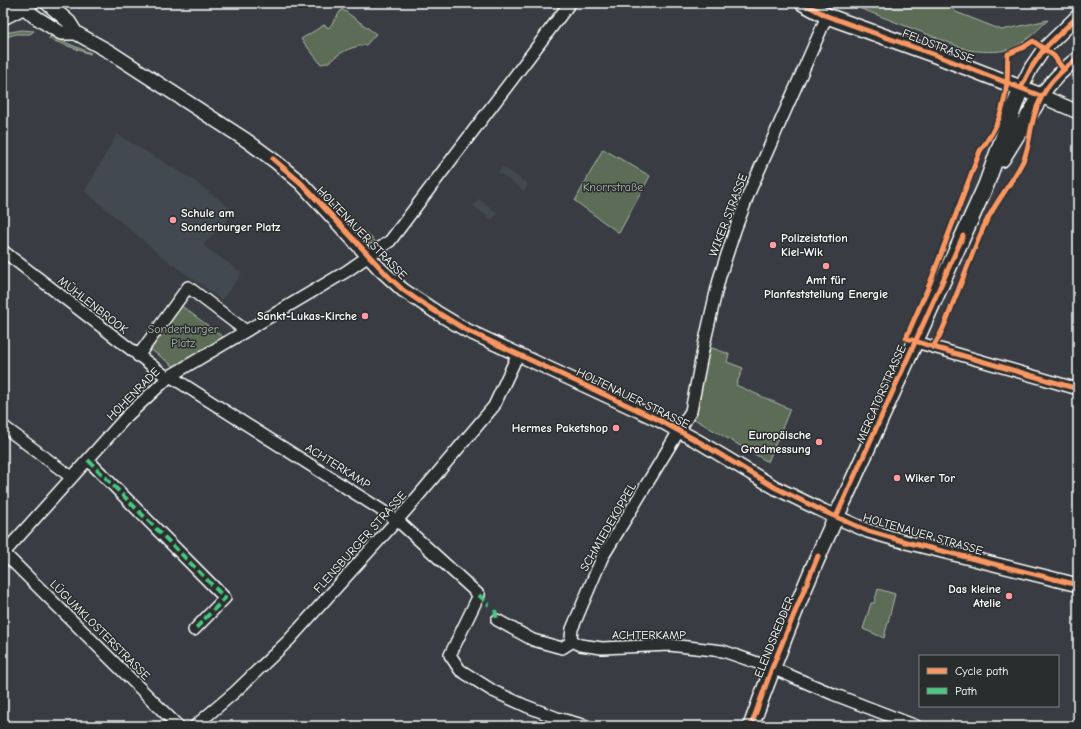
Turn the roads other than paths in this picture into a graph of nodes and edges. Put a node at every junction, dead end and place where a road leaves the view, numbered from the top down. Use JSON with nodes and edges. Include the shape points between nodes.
{"nodes":[{"id":1,"x":47,"y":3,"type":"edge"},
{"id":2,"x":570,"y":3,"type":"edge"},
{"id":3,"x":804,"y":3,"type":"edge"},
{"id":4,"x":24,"y":4,"type":"edge"},
{"id":5,"x":826,"y":16,"type":"junction"},
{"id":6,"x":1078,"y":16,"type":"edge"},
{"id":7,"x":3,"y":17,"type":"edge"},
{"id":8,"x":76,"y":33,"type":"junction"},
{"id":9,"x":1078,"y":58,"type":"edge"},
{"id":10,"x":1021,"y":88,"type":"junction"},
{"id":11,"x":1041,"y":96,"type":"junction"},
{"id":12,"x":1078,"y":112,"type":"edge"},
{"id":13,"x":986,"y":185,"type":"junction"},
{"id":14,"x":3,"y":251,"type":"edge"},
{"id":15,"x":368,"y":257,"type":"junction"},
{"id":16,"x":246,"y":331,"type":"junction"},
{"id":17,"x":916,"y":342,"type":"junction"},
{"id":18,"x":518,"y":354,"type":"junction"},
{"id":19,"x":138,"y":356,"type":"junction"},
{"id":20,"x":169,"y":377,"type":"junction"},
{"id":21,"x":1078,"y":389,"type":"edge"},
{"id":22,"x":3,"y":426,"type":"edge"},
{"id":23,"x":680,"y":431,"type":"junction"},
{"id":24,"x":88,"y":460,"type":"junction"},
{"id":25,"x":71,"y":477,"type":"junction"},
{"id":26,"x":836,"y":516,"type":"junction"},
{"id":27,"x":397,"y":520,"type":"junction"},
{"id":28,"x":3,"y":554,"type":"edge"},
{"id":29,"x":1078,"y":585,"type":"edge"},
{"id":30,"x":497,"y":620,"type":"dead end"},
{"id":31,"x":194,"y":630,"type":"dead end"},
{"id":32,"x":573,"y":641,"type":"junction"},
{"id":33,"x":772,"y":668,"type":"junction"},
{"id":34,"x":178,"y":726,"type":"edge"},
{"id":35,"x":195,"y":726,"type":"edge"},
{"id":36,"x":587,"y":726,"type":"edge"},
{"id":37,"x":751,"y":726,"type":"edge"},
{"id":38,"x":916,"y":726,"type":"edge"}],
"edges":[{"from":1,"to":8,"type":"street","name":"HOLTENAUER STRASSE","via":[[65,18]]},
{"from":2,"to":15,"type":"street","via":[[390,241]]},
{"from":3,"to":5,"type":"main road","name":"FELDSTRASSE"},
{"from":4,"to":7,"type":"main road"},
{"from":4,"to":8,"type":"street","name":"HOLTENAUER STRASSE","via":[[48,26],[61,33]]},
{"from":5,"to":10,"type":"main road","name":"FELDSTRASSE"},
{"from":5,"to":23,"type":"street","name":"WIKER STRASSE","via":[[735,230],[716,292],[691,411]]},
{"from":6,"to":10,"type":"street","via":[[1044,49]]},
{"from":8,"to":15,"type":"street","name":"HOLTENAUER STRASSE","via":[[214,118],[276,162],[301,183]]},
{"from":9,"to":11,"type":"street","via":[[1063,69]]},
{"from":10,"to":11,"type":"main road","name":"FELDSTRASSE"},
{"from":10,"to":13,"type":"main road","name":"MERCATORSTRASSE"},
{"from":11,"to":12,"type":"street","name":"FELDSTRASSE"},
{"from":11,"to":13,"type":"main road","name":"MERCATORSTRASSE"},
{"from":13,"to":17,"type":"main road","name":"MERCATORSTRASSE"},
{"from":14,"to":19,"type":"street","name":"MÜHLENBROOK"},
{"from":15,"to":16,"type":"street","name":"HOHENRADE"},
{"from":15,"to":18,"type":"street","name":"HOLTENAUER STRASSE","via":[[403,290],[424,305],[466,330]]},
{"from":16,"to":19,"type":"street","via":[[188,287]]},
{"from":16,"to":20,"type":"street","name":"HOHENRADE"},
{"from":17,"to":21,"type":"street"},
{"from":17,"to":26,"type":"main road","name":"MERCATORSTRASSE"},
{"from":18,"to":23,"type":"street","name":"HOLTENAUER STRASSE"},
{"from":18,"to":27,"type":"street","name":"FLENSBURGER STRASSE","via":[[494,406]]},
{"from":19,"to":20,"type":"street","name":"MÜHLENBROOK"},
{"from":20,"to":24,"type":"street","name":"HOHENRADE","via":[[144,399]]},
{"from":20,"to":27,"type":"street","name":"ACHTERKAMP"},
{"from":22,"to":25,"type":"street"},
{"from":23,"to":26,"type":"street","name":"HOLTENAUER STRASSE","via":[[776,488]]},
{"from":23,"to":32,"type":"street","name":"SCHMIEDEKOPPEL","via":[[602,558],[572,629]]},
{"from":24,"to":25,"type":"street","name":"HOHENRADE"},
{"from":24,"to":31,"type":"street","via":[[225,598]]},
{"from":25,"to":28,"type":"street","name":"HOHENRADE"},
{"from":26,"to":29,"type":"street","name":"HOLTENAUER STRASSE","via":[[868,531],[906,542]]},
{"from":26,"to":33,"type":"main road","name":"ELENDSREDDER"},
{"from":27,"to":35,"type":"street","name":"FLENSBURGER STRASSE","via":[[288,640],[235,692]]},
{"from":27,"to":36,"type":"street","name":"ACHTERKAMP","via":[[479,595],[450,654],[460,670],[493,691],[526,706]]},
{"from":28,"to":34,"type":"street","name":"LÜGUMKLOSTERSTRASSE"},
{"from":30,"to":32,"type":"street","via":[[534,640],[562,648]]},
{"from":32,"to":33,"type":"street","name":"ACHTERKAMP","via":[[580,645],[602,648],[668,645],[724,651]]},
{"from":33,"to":37,"type":"main road","name":"ELENDSREDDER"},
{"from":33,"to":38,"type":"street","name":"ACHTERKAMP"}]}
